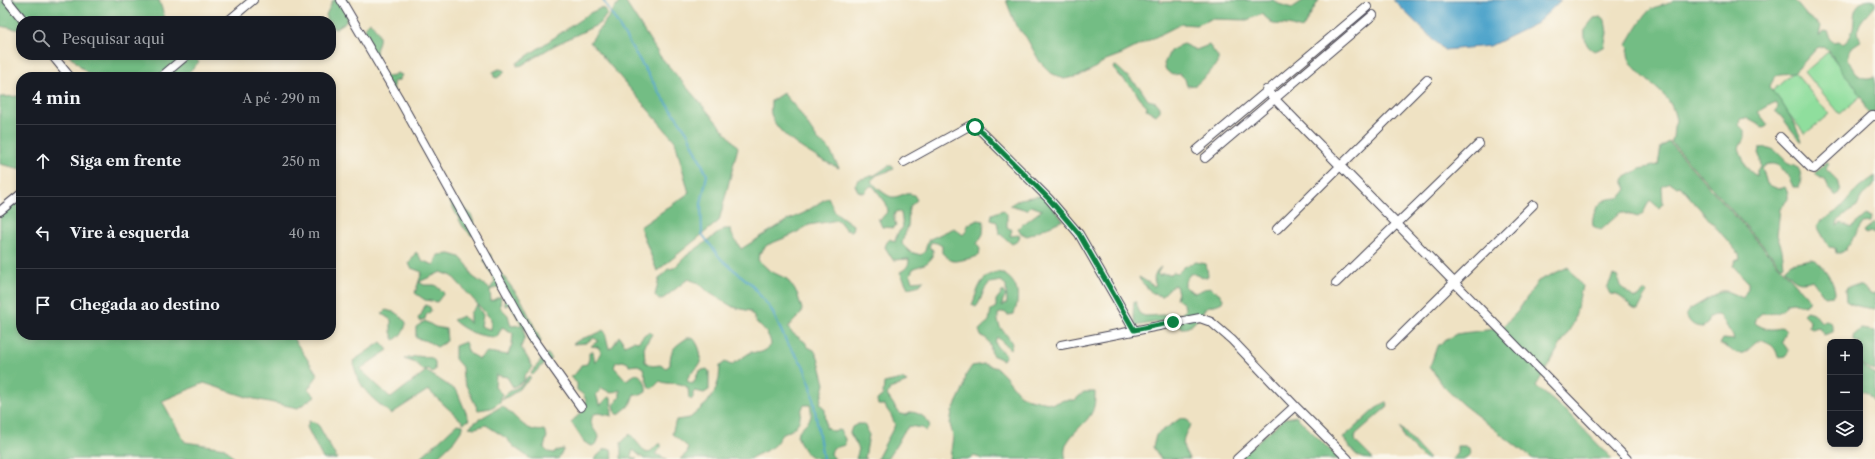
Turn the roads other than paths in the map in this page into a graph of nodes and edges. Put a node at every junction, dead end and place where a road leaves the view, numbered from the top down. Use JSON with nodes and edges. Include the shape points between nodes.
{"nodes":[{"id":1,"x":7,"y":0,"type":"edge"},
{"id":2,"x":253,"y":0,"type":"edge"},
{"id":3,"x":341,"y":0,"type":"edge"},
{"id":4,"x":1367,"y":7,"type":"dead end"},
{"id":5,"x":1373,"y":15,"type":"dead end"},
{"id":6,"x":20,"y":16,"type":"edge"},
{"id":7,"x":234,"y":16,"type":"edge"},
{"id":8,"x":56,"y":60,"type":"edge"},
{"id":9,"x":181,"y":60,"type":"edge"},
{"id":10,"x":66,"y":72,"type":"edge"},
{"id":11,"x":167,"y":72,"type":"edge"},
{"id":12,"x":1428,"y":80,"type":"dead end"},
{"id":13,"x":1266,"y":90,"type":"junction"},
{"id":14,"x":1274,"y":98,"type":"junction"},
{"id":15,"x":1875,"y":116,"type":"edge"},
{"id":16,"x":1780,"y":137,"type":"dead end"},
{"id":17,"x":1479,"y":144,"type":"dead end"},
{"id":18,"x":1197,"y":150,"type":"dead end"},
{"id":19,"x":1205,"y":158,"type":"dead end"},
{"id":20,"x":904,"y":162,"type":"dead end"},
{"id":21,"x":1340,"y":167,"type":"junction"},
{"id":22,"x":16,"y":198,"type":"edge"},
{"id":23,"x":1533,"y":205,"type":"dead end"},
{"id":24,"x":0,"y":211,"type":"edge"},
{"id":25,"x":1398,"y":225,"type":"junction"},
{"id":26,"x":1277,"y":229,"type":"dead end"},
{"id":27,"x":1336,"y":283,"type":"dead end"},
{"id":28,"x":1454,"y":284,"type":"junction"},
{"id":29,"x":1134,"y":330,"type":"junction"},
{"id":30,"x":1061,"y":345,"type":"dead end"},
{"id":31,"x":1391,"y":345,"type":"dead end"},
{"id":32,"x":1295,"y":406,"type":"junction"},
{"id":33,"x":581,"y":407,"type":"dead end"},
{"id":34,"x":1237,"y":459,"type":"edge"},
{"id":35,"x":1348,"y":459,"type":"edge"},
{"id":36,"x":1627,"y":459,"type":"edge"}],
"edges":[{"from":1,"to":6,"type":"street"},
{"from":2,"to":7,"type":"street"},
{"from":3,"to":33,"type":"street","via":[[532,338]]},
{"from":4,"to":13,"type":"street"},
{"from":5,"to":14,"type":"street"},
{"from":8,"to":10,"type":"street"},
{"from":9,"to":11,"type":"street"},
{"from":12,"to":21,"type":"street"},
{"from":13,"to":14,"type":"street"},
{"from":13,"to":18,"type":"street"},
{"from":14,"to":19,"type":"street"},
{"from":14,"to":21,"type":"street"},
{"from":15,"to":16,"type":"street","via":[[1814,169]]},
{"from":17,"to":25,"type":"street"},
{"from":20,"to":29,"type":"street","via":[[969,126],[982,132],[1049,199],[1079,234]]},
{"from":21,"to":25,"type":"street"},
{"from":21,"to":26,"type":"street"},
{"from":22,"to":24,"type":"street"},
{"from":23,"to":28,"type":"street"},
{"from":25,"to":27,"type":"street"},
{"from":25,"to":28,"type":"street"},
{"from":28,"to":31,"type":"street"},
{"from":28,"to":36,"type":"street"},
{"from":29,"to":30,"type":"street"},
{"from":29,"to":32,"type":"street","via":[[1193,318],[1212,322]]},
{"from":32,"to":34,"type":"street"},
{"from":32,"to":35,"type":"street"}]}
